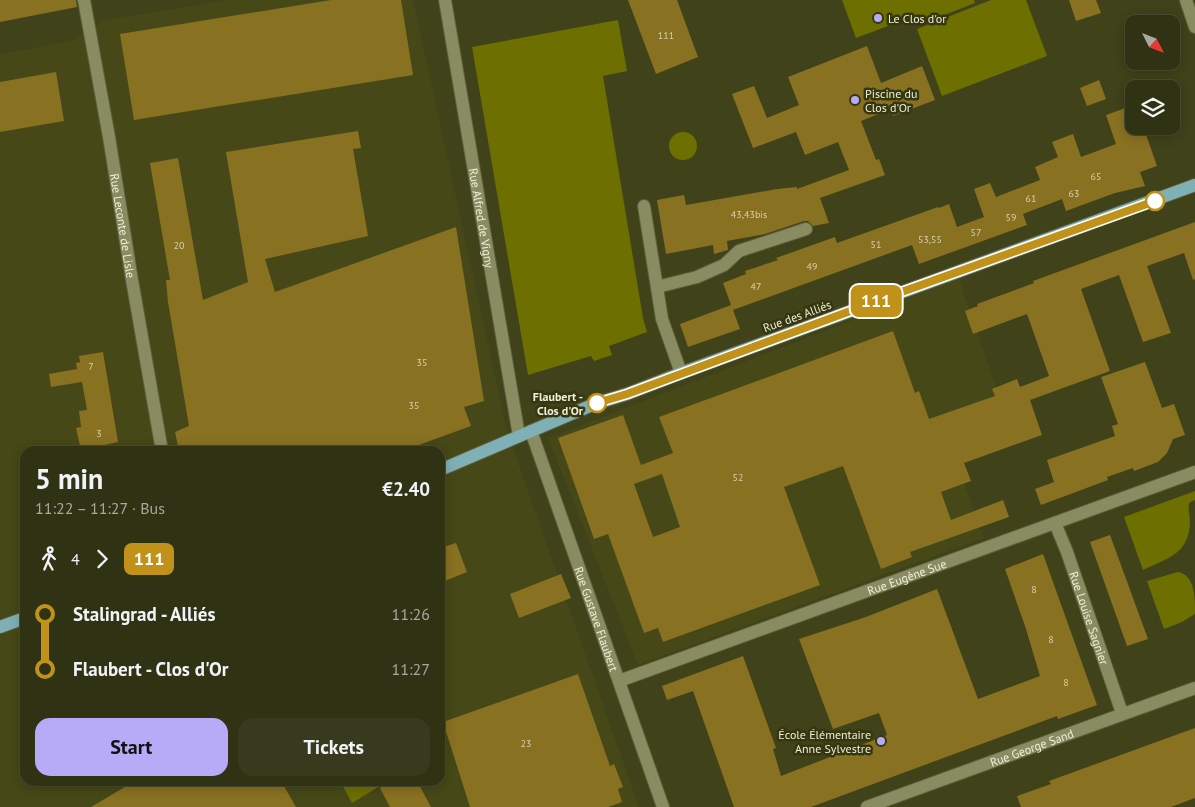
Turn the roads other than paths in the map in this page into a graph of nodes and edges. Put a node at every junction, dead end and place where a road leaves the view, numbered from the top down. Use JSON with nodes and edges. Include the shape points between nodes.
{"nodes":[{"id":1,"x":84,"y":0,"type":"edge"},
{"id":2,"x":444,"y":0,"type":"edge"},
{"id":3,"x":1186,"y":0,"type":"edge"},
{"id":4,"x":1195,"y":27,"type":"edge"},
{"id":5,"x":1195,"y":185,"type":"edge"},
{"id":6,"x":644,"y":206,"type":"dead end"},
{"id":7,"x":806,"y":229,"type":"dead end"},
{"id":8,"x":657,"y":287,"type":"junction"},
{"id":9,"x":681,"y":373,"type":"junction"},
{"id":10,"x":525,"y":433,"type":"junction"},
{"id":11,"x":161,"y":446,"type":"edge"},
{"id":12,"x":445,"y":468,"type":"edge"},
{"id":13,"x":1195,"y":472,"type":"edge"},
{"id":14,"x":1055,"y":523,"type":"junction"},
{"id":15,"x":20,"y":620,"type":"edge"},
{"id":16,"x":0,"y":627,"type":"edge"},
{"id":17,"x":619,"y":681,"type":"junction"},
{"id":18,"x":1195,"y":688,"type":"edge"},
{"id":19,"x":1122,"y":713,"type":"junction"},
{"id":20,"x":663,"y":807,"type":"edge"},
{"id":21,"x":867,"y":807,"type":"edge"}],
"edges":[{"from":1,"to":11,"type":"street","name":"Rue Leconte de Lisle"},
{"from":2,"to":10,"type":"street","name":"Rue Alfred de Vigny"},
{"from":3,"to":4,"type":"street"},
{"from":5,"to":9,"type":"main road","name":"Rue des Alliés"},
{"from":6,"to":8,"type":"street"},
{"from":7,"to":8,"type":"street","via":[[739,251],[724,265],[697,277]]},
{"from":8,"to":9,"type":"street","via":[[662,319]]},
{"from":9,"to":10,"type":"main road","name":"Rue des Alliés"},
{"from":10,"to":12,"type":"main road","name":"Rue des Alliés"},
{"from":10,"to":17,"type":"street","name":"Rue Gustave Flaubert"},
{"from":13,"to":14,"type":"street","name":"Rue Eugène Sue"},
{"from":14,"to":17,"type":"street","name":"Rue Eugène Sue"},
{"from":14,"to":19,"type":"street","name":"Rue Louise Sagnier"},
{"from":15,"to":16,"type":"main road"},
{"from":17,"to":20,"type":"street","name":"Rue Gustave Flaubert"},
{"from":18,"to":19,"type":"street","name":"Rue George Sand"},
{"from":19,"to":21,"type":"street","name":"Rue George Sand"}]}
